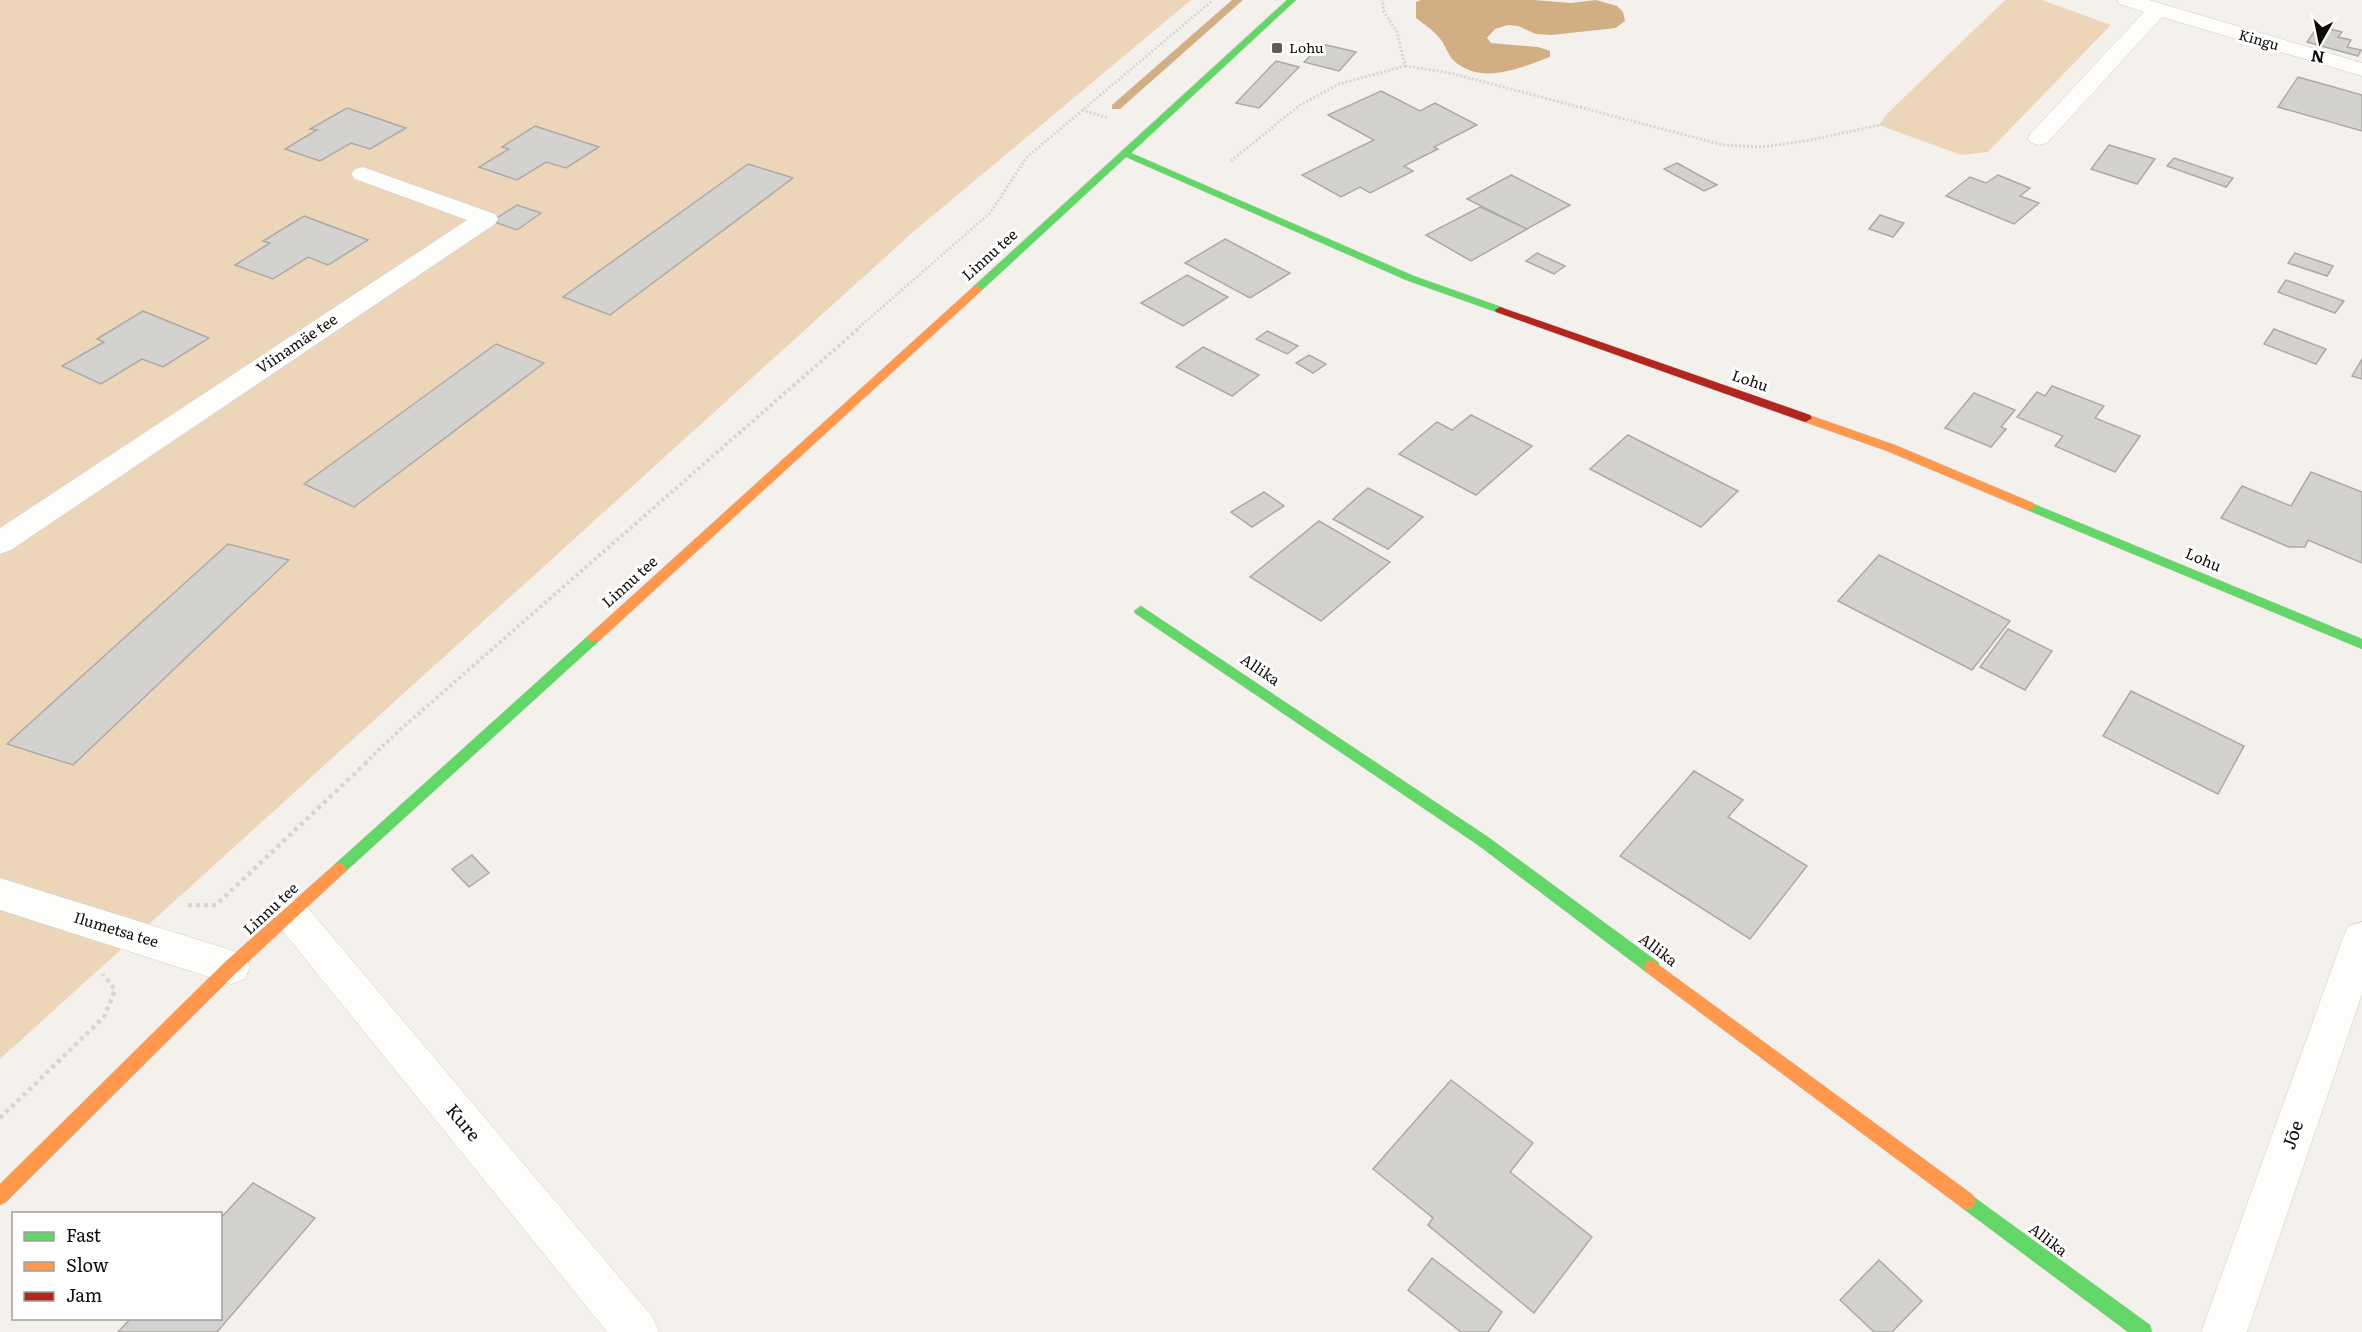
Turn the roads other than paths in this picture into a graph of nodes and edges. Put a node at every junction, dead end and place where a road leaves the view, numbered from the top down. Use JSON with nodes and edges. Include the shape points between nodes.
{"nodes":[{"id":1,"x":1292,"y":0,"type":"edge"},
{"id":2,"x":2127,"y":0,"type":"edge"},
{"id":3,"x":2157,"y":10,"type":"junction"},
{"id":4,"x":2362,"y":70,"type":"edge"},
{"id":5,"x":2039,"y":138,"type":"dead end"},
{"id":6,"x":1126,"y":154,"type":"junction"},
{"id":7,"x":363,"y":174,"type":"dead end"},
{"id":8,"x":0,"y":543,"type":"edge"},
{"id":9,"x":1141,"y":611,"type":"dead end"},
{"id":10,"x":2362,"y":644,"type":"edge"},
{"id":11,"x":0,"y":894,"type":"edge"},
{"id":12,"x":290,"y":913,"type":"junction"},
{"id":13,"x":2362,"y":938,"type":"edge"},
{"id":14,"x":231,"y":968,"type":"junction"},
{"id":15,"x":0,"y":1196,"type":"edge"},
{"id":16,"x":636,"y":1332,"type":"edge"},
{"id":17,"x":2143,"y":1332,"type":"edge"},
{"id":18,"x":2224,"y":1332,"type":"edge"}],
"edges":[{"from":1,"to":6,"type":"street","name":"Linnu tee"},
{"from":2,"to":3,"type":"street","name":"Kingu"},
{"from":3,"to":4,"type":"street","name":"Kingu"},
{"from":3,"to":5,"type":"street"},
{"from":6,"to":10,"type":"street","name":"Lohu","via":[[1410,278],[1891,448]]},
{"from":6,"to":12,"type":"street","name":"Linnu tee"},
{"from":7,"to":8,"type":"street","name":"Viinamäe tee","via":[[486,219]]},
{"from":9,"to":17,"type":"street","name":"Allika","via":[[1483,841]]},
{"from":11,"to":14,"type":"street","name":"Ilumetsa tee"},
{"from":12,"to":14,"type":"street","name":"Linnu tee"},
{"from":12,"to":16,"type":"street","name":"Kure"},
{"from":13,"to":18,"type":"street","name":"Jõe"},
{"from":14,"to":15,"type":"street","name":"Linnu tee"}]}
